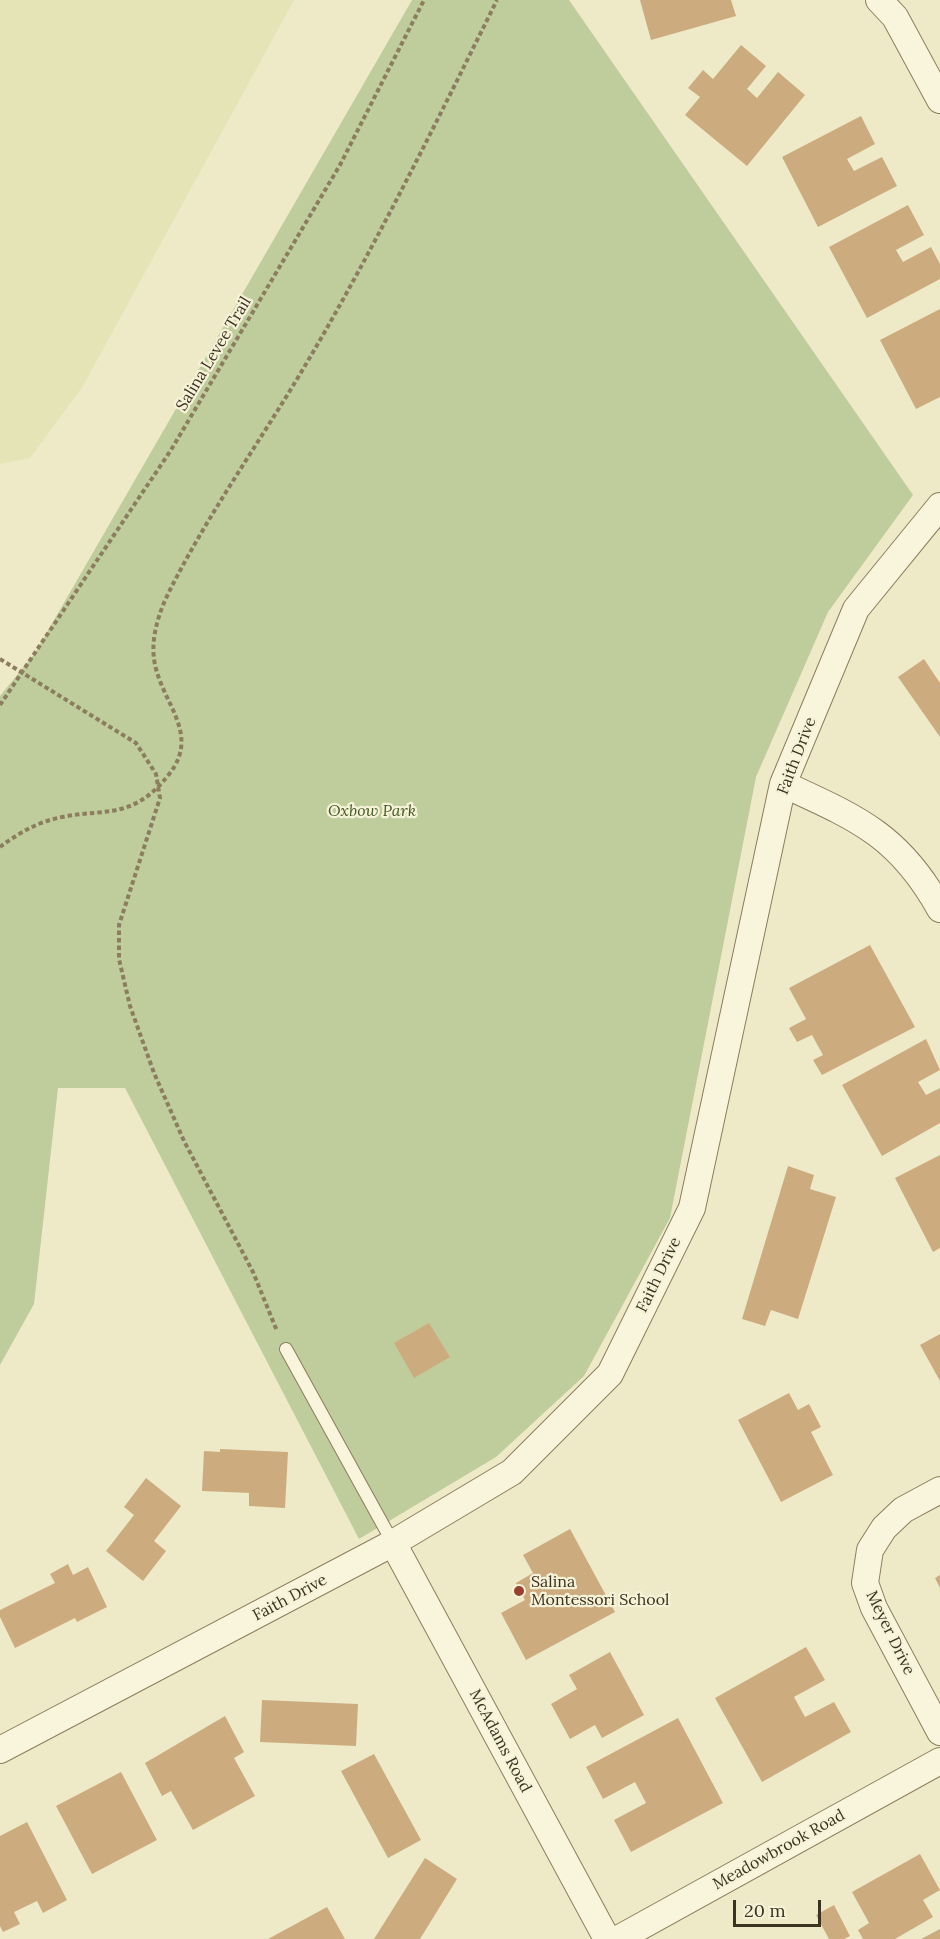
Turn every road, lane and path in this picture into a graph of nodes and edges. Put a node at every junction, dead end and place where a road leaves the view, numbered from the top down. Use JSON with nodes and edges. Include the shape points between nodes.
{"nodes":[{"id":1,"x":424,"y":0,"type":"edge"},
{"id":2,"x":497,"y":0,"type":"edge"},
{"id":3,"x":879,"y":0,"type":"edge"},
{"id":4,"x":940,"y":100,"type":"edge"},
{"id":5,"x":940,"y":506,"type":"edge"},
{"id":6,"x":0,"y":659,"type":"edge"},
{"id":7,"x":23,"y":672,"type":"junction"},
{"id":8,"x":0,"y":705,"type":"edge"},
{"id":9,"x":783,"y":784,"type":"junction"},
{"id":10,"x":159,"y":788,"type":"junction"},
{"id":11,"x":0,"y":848,"type":"edge"},
{"id":12,"x":940,"y":909,"type":"edge"},
{"id":13,"x":286,"y":1349,"type":"joint"},
{"id":14,"x":940,"y":1490,"type":"edge"},
{"id":15,"x":393,"y":1543,"type":"junction"},
{"id":16,"x":940,"y":1732,"type":"edge"},
{"id":17,"x":0,"y":1750,"type":"edge"},
{"id":18,"x":940,"y":1761,"type":"edge"},
{"id":19,"x":607,"y":1939,"type":"edge"},
{"id":20,"x":618,"y":1939,"type":"edge"}],
"edges":[{"from":1,"to":7,"type":"path","name":"Salina Levee Trail","via":[[340,165],[171,450]]},
{"from":2,"to":10,"type":"path","via":[[309,359],[206,528],[161,611],[154,636],[154,658],[159,681],[183,738],[182,752]]},
{"from":3,"to":4,"type":"street","via":[[895,17]]},
{"from":5,"to":9,"type":"street","name":"Faith Drive","via":[[856,609]]},
{"from":6,"to":7,"type":"path"},
{"from":7,"to":8,"type":"path","name":"Salina Levee Trail"},
{"from":7,"to":10,"type":"path","via":[[136,743],[156,774]]},
{"from":9,"to":12,"type":"street","via":[[834,808],[885,839],[919,874]]},
{"from":9,"to":15,"type":"street","name":"Faith Drive","via":[[692,1208],[610,1374],[512,1472]]},
{"from":10,"to":11,"type":"path","via":[[143,801],[116,812],[41,823]]},
{"from":10,"to":13,"type":"path","via":[[151,833],[119,925],[119,959],[130,1006],[154,1073],[184,1141],[253,1272]]},
{"from":13,"to":15,"type":"lane"},
{"from":14,"to":16,"type":"street","name":"Meyer Drive","via":[[903,1510],[884,1528],[870,1551],[865,1583],[874,1608]]},
{"from":15,"to":17,"type":"street","name":"Faith Drive"},
{"from":15,"to":19,"type":"street","name":"McAdams Road"},
{"from":18,"to":20,"type":"street","name":"Meadowbrook Road"}]}
